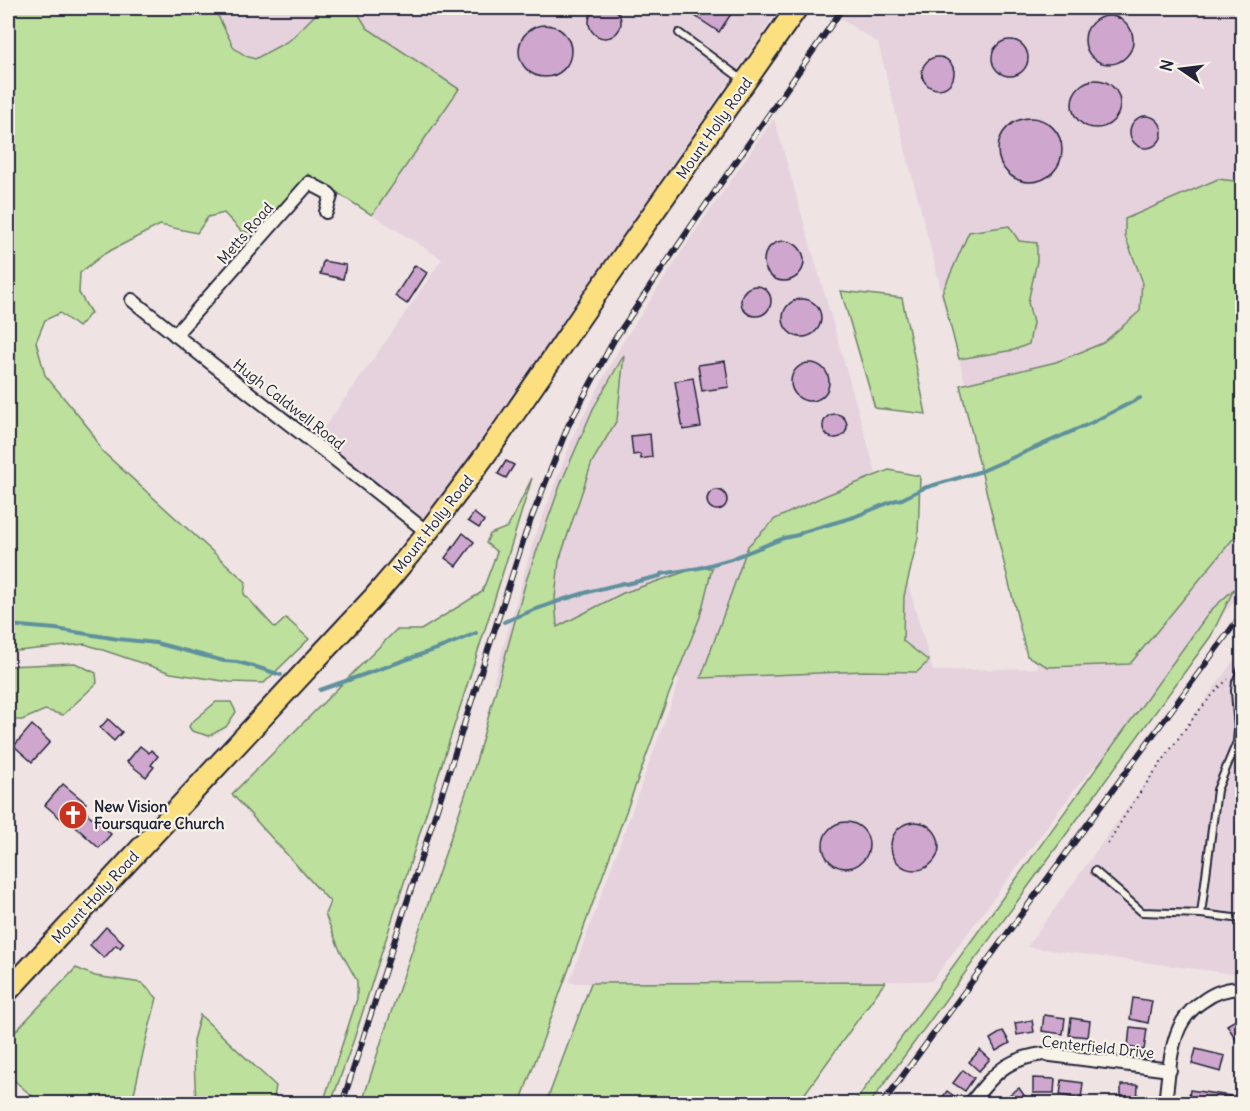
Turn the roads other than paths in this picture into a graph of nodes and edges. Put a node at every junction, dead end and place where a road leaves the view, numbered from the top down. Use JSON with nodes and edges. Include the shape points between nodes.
{"nodes":[{"id":1,"x":797,"y":8,"type":"edge"},
{"id":2,"x":679,"y":33,"type":"dead end"},
{"id":3,"x":746,"y":82,"type":"junction"},
{"id":4,"x":326,"y":212,"type":"dead end"},
{"id":5,"x":132,"y":300,"type":"dead end"},
{"id":6,"x":175,"y":335,"type":"junction"},
{"id":7,"x":428,"y":533,"type":"junction"},
{"id":8,"x":1242,"y":668,"type":"edge"},
{"id":9,"x":1240,"y":742,"type":"edge"},
{"id":10,"x":1095,"y":871,"type":"dead end"},
{"id":11,"x":1202,"y":914,"type":"junction"},
{"id":12,"x":1242,"y":919,"type":"edge"},
{"id":13,"x":1242,"y":988,"type":"edge"},
{"id":14,"x":8,"y":991,"type":"edge"},
{"id":15,"x":1170,"y":1070,"type":"junction"},
{"id":16,"x":970,"y":1104,"type":"edge"},
{"id":17,"x":1165,"y":1104,"type":"edge"}],
"edges":[{"from":1,"to":3,"type":"main road","name":"Mount Holly Road"},
{"from":2,"to":3,"type":"lane"},
{"from":3,"to":7,"type":"main road","name":"Mount Holly Road"},
{"from":4,"to":6,"type":"street","name":"Metts Road","via":[[331,196],[309,183]]},
{"from":5,"to":6,"type":"street","name":"Hugh Caldwell Road"},
{"from":6,"to":7,"type":"street","name":"Hugh Caldwell Road"},
{"from":7,"to":14,"type":"main road","name":"Mount Holly Road","via":[[374,597]]},
{"from":8,"to":9,"type":"lane","via":[[1235,691]]},
{"from":9,"to":11,"type":"lane","via":[[1217,790]]},
{"from":10,"to":11,"type":"lane","via":[[1142,912]]},
{"from":11,"to":12,"type":"lane"},
{"from":13,"to":15,"type":"street","via":[[1220,991],[1196,1006],[1178,1030]]},
{"from":15,"to":16,"type":"street","name":"Centerfield Drive","via":[[1043,1054],[1031,1056],[996,1072]]},
{"from":15,"to":17,"type":"street"}]}
